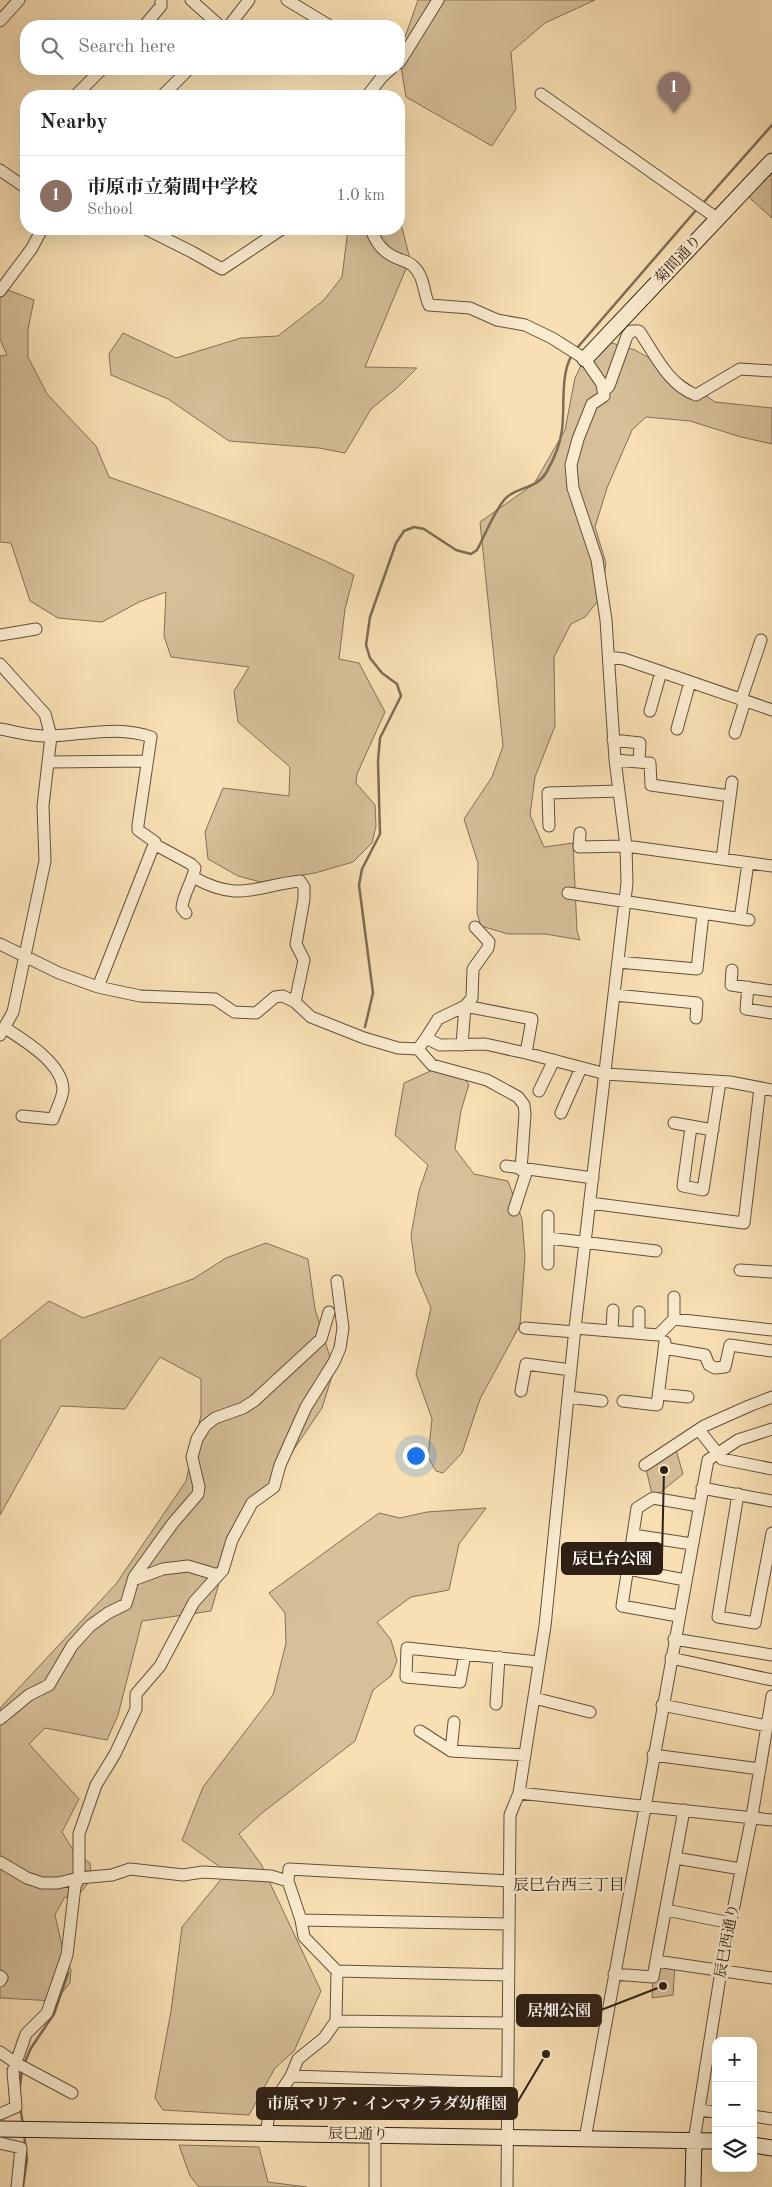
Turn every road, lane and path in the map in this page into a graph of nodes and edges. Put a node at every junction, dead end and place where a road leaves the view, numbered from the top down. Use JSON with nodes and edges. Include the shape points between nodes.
{"nodes":[{"id":1,"x":19,"y":0,"type":"edge"},
{"id":2,"x":161,"y":0,"type":"edge"},
{"id":3,"x":191,"y":0,"type":"edge"},
{"id":4,"x":250,"y":0,"type":"edge"},
{"id":5,"x":287,"y":0,"type":"edge"},
{"id":6,"x":438,"y":0,"type":"edge"},
{"id":7,"x":149,"y":20,"type":"edge"},
{"id":8,"x":213,"y":20,"type":"edge"},
{"id":9,"x":235,"y":20,"type":"edge"},
{"id":10,"x":320,"y":20,"type":"edge"},
{"id":11,"x":0,"y":21,"type":"edge"},
{"id":12,"x":405,"y":52,"type":"edge"},
{"id":13,"x":96,"y":75,"type":"edge"},
{"id":14,"x":183,"y":75,"type":"edge"},
{"id":15,"x":384,"y":75,"type":"edge"},
{"id":16,"x":81,"y":90,"type":"edge"},
{"id":17,"x":168,"y":90,"type":"edge"},
{"id":18,"x":372,"y":90,"type":"edge"},
{"id":19,"x":542,"y":94,"type":"dead end"},
{"id":20,"x":772,"y":161,"type":"edge"},
{"id":21,"x":0,"y":170,"type":"edge"},
{"id":22,"x":20,"y":184,"type":"edge"},
{"id":23,"x":718,"y":219,"type":"junction"},
{"id":24,"x":39,"y":235,"type":"edge"},
{"id":25,"x":157,"y":235,"type":"edge"},
{"id":26,"x":273,"y":235,"type":"edge"},
{"id":27,"x":374,"y":235,"type":"edge"},
{"id":28,"x":0,"y":291,"type":"edge"},
{"id":29,"x":585,"y":359,"type":"junction"},
{"id":30,"x":772,"y":371,"type":"edge"},
{"id":31,"x":604,"y":391,"type":"junction"},
{"id":32,"x":36,"y":629,"type":"dead end"},
{"id":33,"x":0,"y":635,"type":"edge"},
{"id":34,"x":761,"y":640,"type":"dead end"},
{"id":35,"x":609,"y":657,"type":"junction"},
{"id":36,"x":1,"y":668,"type":"edge"},
{"id":37,"x":661,"y":672,"type":"junction"},
{"id":38,"x":690,"y":682,"type":"junction"},
{"id":39,"x":743,"y":700,"type":"junction"},
{"id":40,"x":772,"y":710,"type":"edge"},
{"id":41,"x":650,"y":711,"type":"dead end"},
{"id":42,"x":0,"y":729,"type":"edge"},
{"id":43,"x":677,"y":729,"type":"dead end"},
{"id":44,"x":735,"y":733,"type":"dead end"},
{"id":45,"x":51,"y":736,"type":"junction"},
{"id":46,"x":614,"y":740,"type":"junction"},
{"id":47,"x":615,"y":760,"type":"junction"},
{"id":48,"x":147,"y":761,"type":"junction"},
{"id":49,"x":48,"y":762,"type":"junction"},
{"id":50,"x":638,"y":762,"type":"junction"},
{"id":51,"x":732,"y":782,"type":"dead end"},
{"id":52,"x":619,"y":791,"type":"junction"},
{"id":53,"x":730,"y":796,"type":"junction"},
{"id":54,"x":549,"y":826,"type":"dead end"},
{"id":55,"x":580,"y":833,"type":"dead end"},
{"id":56,"x":154,"y":844,"type":"junction"},
{"id":57,"x":626,"y":846,"type":"junction"},
{"id":58,"x":722,"y":859,"type":"junction"},
{"id":59,"x":748,"y":863,"type":"junction"},
{"id":60,"x":772,"y":864,"type":"edge"},
{"id":61,"x":193,"y":877,"type":"junction"},
{"id":62,"x":568,"y":893,"type":"dead end"},
{"id":63,"x":625,"y":903,"type":"junction"},
{"id":64,"x":186,"y":913,"type":"dead end"},
{"id":65,"x":703,"y":914,"type":"junction"},
{"id":66,"x":475,"y":927,"type":"dead end"},
{"id":67,"x":0,"y":944,"type":"edge"},
{"id":68,"x":25,"y":956,"type":"junction"},
{"id":69,"x":618,"y":962,"type":"junction"},
{"id":70,"x":732,"y":970,"type":"dead end"},
{"id":71,"x":98,"y":987,"type":"junction"},
{"id":72,"x":748,"y":987,"type":"junction"},
{"id":73,"x":772,"y":991,"type":"edge"},
{"id":74,"x":615,"y":996,"type":"junction"},
{"id":75,"x":295,"y":1002,"type":"junction"},
{"id":76,"x":466,"y":1006,"type":"junction"},
{"id":77,"x":772,"y":1013,"type":"edge"},
{"id":78,"x":696,"y":1018,"type":"dead end"},
{"id":79,"x":3,"y":1031,"type":"edge"},
{"id":80,"x":426,"y":1038,"type":"junction"},
{"id":81,"x":462,"y":1045,"type":"junction"},
{"id":82,"x":418,"y":1050,"type":"junction"},
{"id":83,"x":526,"y":1053,"type":"junction"},
{"id":84,"x":554,"y":1060,"type":"junction"},
{"id":85,"x":581,"y":1068,"type":"junction"},
{"id":86,"x":606,"y":1074,"type":"junction"},
{"id":87,"x":720,"y":1082,"type":"junction"},
{"id":88,"x":766,"y":1089,"type":"edge"},
{"id":89,"x":539,"y":1090,"type":"dead end"},
{"id":90,"x":561,"y":1114,"type":"dead end"},
{"id":91,"x":22,"y":1116,"type":"dead end"},
{"id":92,"x":674,"y":1123,"type":"dead end"},
{"id":93,"x":691,"y":1127,"type":"junction"},
{"id":94,"x":713,"y":1130,"type":"junction"},
{"id":95,"x":506,"y":1166,"type":"dead end"},
{"id":96,"x":524,"y":1170,"type":"junction"},
{"id":97,"x":593,"y":1178,"type":"junction"},
{"id":98,"x":590,"y":1203,"type":"junction"},
{"id":99,"x":514,"y":1210,"type":"dead end"},
{"id":100,"x":548,"y":1216,"type":"dead end"},
{"id":101,"x":549,"y":1238,"type":"junction"},
{"id":102,"x":585,"y":1244,"type":"junction"},
{"id":103,"x":656,"y":1251,"type":"dead end"},
{"id":104,"x":548,"y":1264,"type":"dead end"},
{"id":105,"x":740,"y":1270,"type":"dead end"},
{"id":106,"x":772,"y":1272,"type":"edge"},
{"id":107,"x":337,"y":1280,"type":"dead end"},
{"id":108,"x":674,"y":1297,"type":"dead end"},
{"id":109,"x":612,"y":1310,"type":"dead end"},
{"id":110,"x":329,"y":1312,"type":"dead end"},
{"id":111,"x":639,"y":1312,"type":"dead end"},
{"id":112,"x":670,"y":1322,"type":"junction"},
{"id":113,"x":525,"y":1328,"type":"dead end"},
{"id":114,"x":575,"y":1330,"type":"junction"},
{"id":115,"x":772,"y":1330,"type":"edge"},
{"id":116,"x":612,"y":1331,"type":"junction"},
{"id":117,"x":639,"y":1334,"type":"junction"},
{"id":118,"x":664,"y":1348,"type":"junction"},
{"id":119,"x":772,"y":1351,"type":"edge"},
{"id":120,"x":571,"y":1370,"type":"junction"},
{"id":121,"x":521,"y":1391,"type":"dead end"},
{"id":122,"x":659,"y":1394,"type":"junction"},
{"id":123,"x":568,"y":1397,"type":"junction"},
{"id":124,"x":688,"y":1397,"type":"dead end"},
{"id":125,"x":772,"y":1397,"type":"edge"},
{"id":126,"x":602,"y":1401,"type":"dead end"},
{"id":127,"x":623,"y":1401,"type":"dead end"},
{"id":128,"x":772,"y":1429,"type":"edge"},
{"id":129,"x":699,"y":1430,"type":"junction"},
{"id":130,"x":717,"y":1454,"type":"junction"},
{"id":131,"x":645,"y":1465,"type":"dead end"},
{"id":132,"x":772,"y":1469,"type":"edge"},
{"id":133,"x":702,"y":1488,"type":"junction"},
{"id":134,"x":738,"y":1494,"type":"junction"},
{"id":135,"x":772,"y":1501,"type":"edge"},
{"id":136,"x":699,"y":1506,"type":"junction"},
{"id":137,"x":772,"y":1533,"type":"edge"},
{"id":138,"x":633,"y":1534,"type":"junction"},
{"id":139,"x":692,"y":1544,"type":"junction"},
{"id":140,"x":628,"y":1569,"type":"junction"},
{"id":141,"x":218,"y":1575,"type":"junction"},
{"id":142,"x":133,"y":1580,"type":"junction"},
{"id":143,"x":685,"y":1580,"type":"junction"},
{"id":144,"x":678,"y":1616,"type":"junction"},
{"id":145,"x":674,"y":1639,"type":"junction"},
{"id":146,"x":466,"y":1654,"type":"junction"},
{"id":147,"x":772,"y":1655,"type":"edge"},
{"id":148,"x":499,"y":1657,"type":"junction"},
{"id":149,"x":670,"y":1658,"type":"junction"},
{"id":150,"x":539,"y":1662,"type":"junction"},
{"id":151,"x":772,"y":1680,"type":"edge"},
{"id":152,"x":772,"y":1696,"type":"edge"},
{"id":153,"x":534,"y":1698,"type":"junction"},
{"id":154,"x":496,"y":1704,"type":"dead end"},
{"id":155,"x":662,"y":1705,"type":"junction"},
{"id":156,"x":590,"y":1712,"type":"dead end"},
{"id":157,"x":0,"y":1719,"type":"edge"},
{"id":158,"x":454,"y":1722,"type":"dead end"},
{"id":159,"x":767,"y":1726,"type":"junction"},
{"id":160,"x":420,"y":1731,"type":"dead end"},
{"id":161,"x":452,"y":1751,"type":"junction"},
{"id":162,"x":525,"y":1754,"type":"junction"},
{"id":163,"x":653,"y":1755,"type":"junction"},
{"id":164,"x":767,"y":1756,"type":"edge"},
{"id":165,"x":760,"y":1769,"type":"junction"},
{"id":166,"x":519,"y":1793,"type":"junction"},
{"id":167,"x":644,"y":1806,"type":"junction"},
{"id":168,"x":684,"y":1810,"type":"junction"},
{"id":169,"x":752,"y":1816,"type":"junction"},
{"id":170,"x":772,"y":1820,"type":"edge"},
{"id":171,"x":675,"y":1858,"type":"junction"},
{"id":172,"x":0,"y":1862,"type":"edge"},
{"id":173,"x":741,"y":1869,"type":"junction"},
{"id":174,"x":79,"y":1878,"type":"junction"},
{"id":175,"x":288,"y":1881,"type":"junction"},
{"id":176,"x":508,"y":1881,"type":"junction"},
{"id":177,"x":666,"y":1910,"type":"junction"},
{"id":178,"x":301,"y":1920,"type":"junction"},
{"id":179,"x":731,"y":1923,"type":"junction"},
{"id":180,"x":508,"y":1924,"type":"junction"},
{"id":181,"x":656,"y":1961,"type":"junction"},
{"id":182,"x":337,"y":1971,"type":"junction"},
{"id":183,"x":721,"y":1971,"type":"junction"},
{"id":184,"x":614,"y":1974,"type":"junction"},
{"id":185,"x":508,"y":1975,"type":"junction"},
{"id":186,"x":0,"y":1976,"type":"edge"},
{"id":187,"x":772,"y":1978,"type":"edge"},
{"id":188,"x":0,"y":1981,"type":"edge"},
{"id":189,"x":336,"y":2021,"type":"junction"},
{"id":190,"x":508,"y":2022,"type":"junction"},
{"id":191,"x":0,"y":2052,"type":"edge"},
{"id":192,"x":16,"y":2062,"type":"junction"},
{"id":193,"x":291,"y":2076,"type":"junction"},
{"id":194,"x":507,"y":2083,"type":"junction"},
{"id":195,"x":72,"y":2093,"type":"dead end"},
{"id":196,"x":699,"y":2110,"type":"junction"},
{"id":197,"x":712,"y":2112,"type":"edge"},
{"id":198,"x":0,"y":2114,"type":"edge"},
{"id":199,"x":757,"y":2117,"type":"edge"},
{"id":200,"x":772,"y":2119,"type":"edge"},
{"id":201,"x":0,"y":2129,"type":"edge"},
{"id":202,"x":266,"y":2134,"type":"junction"},
{"id":203,"x":376,"y":2135,"type":"junction"},
{"id":204,"x":507,"y":2138,"type":"junction"},
{"id":205,"x":584,"y":2140,"type":"junction"},
{"id":206,"x":694,"y":2141,"type":"junction"},
{"id":207,"x":712,"y":2142,"type":"edge"},
{"id":208,"x":0,"y":2143,"type":"edge"},
{"id":209,"x":757,"y":2146,"type":"edge"},
{"id":210,"x":772,"y":2148,"type":"edge"},
{"id":211,"x":17,"y":2187,"type":"edge"},
{"id":212,"x":375,"y":2187,"type":"edge"},
{"id":213,"x":507,"y":2187,"type":"edge"},
{"id":214,"x":693,"y":2187,"type":"edge"}],
"edges":[{"from":1,"to":11,"type":"street"},
{"from":2,"to":7,"type":"street","via":[[161,6]]},
{"from":3,"to":8,"type":"street"},
{"from":4,"to":9,"type":"street"},
{"from":5,"to":10,"type":"street"},
{"from":6,"to":12,"type":"street"},
{"from":13,"to":16,"type":"street"},
{"from":14,"to":17,"type":"street"},
{"from":15,"to":18,"type":"street"},
{"from":19,"to":23,"type":"street"},
{"from":20,"to":23,"type":"street","name":"菊間通り"},
{"from":21,"to":22,"type":"street"},
{"from":23,"to":29,"type":"street","name":"菊間通り"},
{"from":24,"to":28,"type":"street"},
{"from":25,"to":26,"type":"street","via":[[222,269]]},
{"from":27,"to":29,"type":"street","via":[[387,253],[407,262],[418,273],[429,305],[470,308],[497,320],[525,326]]},
{"from":29,"to":31,"type":"street"},
{"from":30,"to":31,"type":"street","via":[[740,369],[696,395],[672,380],[639,331],[631,330],[609,386]]},
{"from":31,"to":35,"type":"street","via":[[604,396],[588,411],[571,465],[573,488],[597,560]]},
{"from":32,"to":33,"type":"street"},
{"from":34,"to":39,"type":"street"},
{"from":35,"to":37,"type":"street"},
{"from":35,"to":46,"type":"street"},
{"from":36,"to":45,"type":"street","via":[[45,714]]},
{"from":37,"to":38,"type":"street"},
{"from":37,"to":41,"type":"street"},
{"from":38,"to":39,"type":"street"},
{"from":38,"to":43,"type":"street"},
{"from":39,"to":40,"type":"street"},
{"from":39,"to":44,"type":"street"},
{"from":42,"to":45,"type":"street"},
{"from":45,"to":48,"type":"street","via":[[113,732],[142,734],[151,737]]},
{"from":45,"to":49,"type":"street"},
{"from":46,"to":47,"type":"street"},
{"from":46,"to":50,"type":"street","via":[[640,743]]},
{"from":47,"to":50,"type":"street"},
{"from":47,"to":52,"type":"street"},
{"from":48,"to":49,"type":"street"},
{"from":48,"to":56,"type":"street","via":[[138,830],[152,838]]},
{"from":49,"to":68,"type":"street","via":[[43,806],[45,861]]},
{"from":50,"to":53,"type":"street","via":[[650,763],[651,785]]},
{"from":51,"to":53,"type":"street"},
{"from":52,"to":54,"type":"street","via":[[548,792]]},
{"from":52,"to":57,"type":"street"},
{"from":53,"to":58,"type":"street"},
{"from":55,"to":57,"type":"street","via":[[579,847]]},
{"from":56,"to":61,"type":"street","via":[[191,864],[195,868]]},
{"from":56,"to":71,"type":"street"},
{"from":57,"to":58,"type":"street"},
{"from":57,"to":63,"type":"street"},
{"from":58,"to":59,"type":"street"},
{"from":59,"to":60,"type":"street"},
{"from":59,"to":65,"type":"street","via":[[744,919]]},
{"from":61,"to":64,"type":"street","via":[[182,900]]},
{"from":61,"to":75,"type":"street","via":[[211,886],[237,892],[300,881],[304,899],[296,944],[304,960]]},
{"from":62,"to":63,"type":"street"},
{"from":63,"to":65,"type":"street"},
{"from":63,"to":69,"type":"street"},
{"from":65,"to":69,"type":"street","via":[[696,969]]},
{"from":66,"to":76,"type":"street","via":[[489,942],[473,969],[473,993]]},
{"from":67,"to":68,"type":"street"},
{"from":68,"to":71,"type":"street"},
{"from":68,"to":79,"type":"street","via":[[13,1012]]},
{"from":69,"to":74,"type":"street"},
{"from":70,"to":72,"type":"street","via":[[731,985]]},
{"from":71,"to":75,"type":"street","via":[[140,996],[215,999],[234,1012],[256,1013],[275,997],[283,996]]},
{"from":72,"to":73,"type":"street"},
{"from":72,"to":77,"type":"street","via":[[746,1009]]},
{"from":74,"to":78,"type":"street","via":[[696,1004]]},
{"from":74,"to":86,"type":"street"},
{"from":75,"to":82,"type":"street","via":[[311,1017],[364,1038]]},
{"from":76,"to":80,"type":"street","via":[[438,1019]]},
{"from":76,"to":81,"type":"street"},
{"from":76,"to":83,"type":"street","via":[[532,1019]]},
{"from":79,"to":91,"type":"street","via":[[32,1046],[60,1073],[63,1090],[53,1119]]},
{"from":80,"to":81,"type":"street","via":[[440,1045]]},
{"from":80,"to":82,"type":"street"},
{"from":81,"to":83,"type":"street","via":[[484,1044]]},
{"from":82,"to":96,"type":"street","via":[[432,1065],[487,1080],[518,1097],[524,1104],[525,1114]]},
{"from":83,"to":84,"type":"street"},
{"from":84,"to":85,"type":"street"},
{"from":84,"to":89,"type":"street"},
{"from":85,"to":86,"type":"street"},
{"from":85,"to":90,"type":"street"},
{"from":86,"to":87,"type":"street"},
{"from":86,"to":97,"type":"street"},
{"from":87,"to":88,"type":"street"},
{"from":87,"to":94,"type":"street"},
{"from":88,"to":98,"type":"street","via":[[744,1223]]},
{"from":92,"to":93,"type":"street"},
{"from":93,"to":94,"type":"street"},
{"from":93,"to":94,"type":"street","via":[[683,1186],[703,1190]]},
{"from":95,"to":96,"type":"street"},
{"from":96,"to":97,"type":"street"},
{"from":96,"to":99,"type":"street"},
{"from":97,"to":98,"type":"street"},
{"from":98,"to":102,"type":"street"},
{"from":100,"to":101,"type":"street"},
{"from":101,"to":102,"type":"street"},
{"from":101,"to":104,"type":"street"},
{"from":102,"to":103,"type":"street"},
{"from":102,"to":114,"type":"street"},
{"from":105,"to":106,"type":"street"},
{"from":107,"to":141,"type":"street","via":[[343,1328],[340,1348],[306,1408],[274,1487],[252,1503]]},
{"from":108,"to":112,"type":"street"},
{"from":109,"to":116,"type":"street"},
{"from":110,"to":142,"type":"street","via":[[321,1339],[254,1401],[244,1408],[214,1418],[205,1426],[192,1457],[198,1494]]},
{"from":111,"to":117,"type":"street"},
{"from":112,"to":115,"type":"street"},
{"from":112,"to":117,"type":"street","via":[[658,1335]]},
{"from":112,"to":118,"type":"street"},
{"from":113,"to":114,"type":"street"},
{"from":114,"to":116,"type":"street"},
{"from":114,"to":120,"type":"street"},
{"from":116,"to":117,"type":"street"},
{"from":118,"to":119,"type":"street","via":[[705,1355],[714,1368],[725,1367],[730,1345]]},
{"from":118,"to":122,"type":"street"},
{"from":120,"to":121,"type":"street","via":[[526,1364]]},
{"from":120,"to":123,"type":"street"},
{"from":122,"to":124,"type":"street"},
{"from":122,"to":127,"type":"street","via":[[657,1405]]},
{"from":123,"to":126,"type":"street"},
{"from":123,"to":150,"type":"street"},
{"from":125,"to":129,"type":"street"},
{"from":128,"to":130,"type":"street","via":[[738,1440]]},
{"from":129,"to":130,"type":"street"},
{"from":129,"to":131,"type":"street"},
{"from":130,"to":132,"type":"street","via":[[722,1459]]},
{"from":130,"to":133,"type":"street","via":[[708,1460]]},
{"from":133,"to":134,"type":"street"},
{"from":133,"to":136,"type":"street"},
{"from":134,"to":135,"type":"street"},
{"from":134,"to":137,"type":"street","via":[[718,1617],[755,1624]]},
{"from":136,"to":138,"type":"street","via":[[653,1498],[637,1508]]},
{"from":136,"to":139,"type":"street"},
{"from":138,"to":139,"type":"street"},
{"from":138,"to":140,"type":"street"},
{"from":139,"to":143,"type":"street"},
{"from":140,"to":143,"type":"street"},
{"from":140,"to":144,"type":"street","via":[[622,1606]]},
{"from":141,"to":142,"type":"street","via":[[188,1566],[163,1569]]},
{"from":141,"to":174,"type":"street","via":[[194,1602],[160,1666],[136,1694],[136,1709],[96,1785],[78,1834]]},
{"from":142,"to":157,"type":"street","via":[[126,1604],[90,1626],[72,1646],[48,1685],[29,1695]]},
{"from":143,"to":144,"type":"street"},
{"from":144,"to":145,"type":"street"},
{"from":145,"to":147,"type":"street"},
{"from":145,"to":149,"type":"street"},
{"from":146,"to":146,"type":"street","via":[[407,1648],[406,1677],[460,1682]]},
{"from":146,"to":148,"type":"street"},
{"from":148,"to":150,"type":"street"},
{"from":148,"to":154,"type":"street"},
{"from":149,"to":151,"type":"street"},
{"from":149,"to":155,"type":"street"},
{"from":150,"to":153,"type":"street"},
{"from":152,"to":159,"type":"street","name":"辰巳西通り"},
{"from":153,"to":156,"type":"street"},
{"from":153,"to":162,"type":"street"},
{"from":155,"to":159,"type":"street"},
{"from":155,"to":163,"type":"street"},
{"from":158,"to":161,"type":"street"},
{"from":159,"to":164,"type":"street","name":"辰巳西通り"},
{"from":160,"to":161,"type":"street"},
{"from":161,"to":162,"type":"street"},
{"from":162,"to":166,"type":"street"},
{"from":163,"to":165,"type":"street"},
{"from":163,"to":167,"type":"street"},
{"from":164,"to":165,"type":"street","name":"辰巳西通り"},
{"from":165,"to":169,"type":"street","name":"辰巳西通り"},
{"from":166,"to":167,"type":"street"},
{"from":166,"to":176,"type":"street","via":[[510,1815]]},
{"from":167,"to":168,"type":"street"},
{"from":167,"to":184,"type":"street"},
{"from":168,"to":169,"type":"street"},
{"from":168,"to":171,"type":"street"},
{"from":169,"to":170,"type":"street"},
{"from":169,"to":173,"type":"street","name":"辰巳西通り"},
{"from":171,"to":173,"type":"street"},
{"from":171,"to":177,"type":"street"},
{"from":172,"to":174,"type":"street","via":[[42,1883]]},
{"from":173,"to":179,"type":"street","name":"辰巳西通り"},
{"from":174,"to":175,"type":"street","via":[[112,1875],[130,1869],[183,1875],[203,1872],[272,1876]]},
{"from":174,"to":192,"type":"street","via":[[74,1886],[67,1954],[47,2013],[26,2034]]},
{"from":175,"to":176,"type":"street","via":[[289,1869]]},
{"from":175,"to":178,"type":"street"},
{"from":176,"to":180,"type":"street"},
{"from":177,"to":179,"type":"street"},
{"from":177,"to":181,"type":"street"},
{"from":178,"to":180,"type":"street"},
{"from":178,"to":182,"type":"street","via":[[304,1937]]},
{"from":179,"to":183,"type":"street","name":"辰巳西通り"},
{"from":180,"to":185,"type":"street"},
{"from":181,"to":183,"type":"street"},
{"from":181,"to":184,"type":"street","via":[[652,1977]]},
{"from":182,"to":185,"type":"street"},
{"from":182,"to":189,"type":"street"},
{"from":183,"to":187,"type":"street"},
{"from":183,"to":196,"type":"street","name":"辰巳西通り"},
{"from":184,"to":205,"type":"street"},
{"from":185,"to":190,"type":"street"},
{"from":186,"to":188,"type":"street"},
{"from":189,"to":190,"type":"street"},
{"from":189,"to":193,"type":"street","via":[[324,2038],[298,2059]]},
{"from":190,"to":194,"type":"street"},
{"from":191,"to":192,"type":"street"},
{"from":192,"to":195,"type":"street"},
{"from":192,"to":198,"type":"street","via":[[13,2071],[16,2107]]},
{"from":193,"to":194,"type":"street"},
{"from":193,"to":202,"type":"street","via":[[270,2108]]},
{"from":194,"to":204,"type":"street"},
{"from":196,"to":197,"type":"street"},
{"from":196,"to":206,"type":"street","name":"辰巳西通り"},
{"from":199,"to":200,"type":"street"},
{"from":201,"to":202,"type":"street","name":"辰巳通り"},
{"from":202,"to":203,"type":"street","name":"辰巳通り"},
{"from":203,"to":204,"type":"street","name":"辰巳通り"},
{"from":203,"to":212,"type":"street"},
{"from":204,"to":205,"type":"street","name":"辰巳通り"},
{"from":204,"to":213,"type":"street"},
{"from":205,"to":206,"type":"street","name":"辰巳通り"},
{"from":206,"to":207,"type":"street","name":"辰巳通り"},
{"from":206,"to":214,"type":"street","name":"辰巳西通り"},
{"from":208,"to":211,"type":"street","via":[[21,2148]]},
{"from":209,"to":210,"type":"street"}]}
